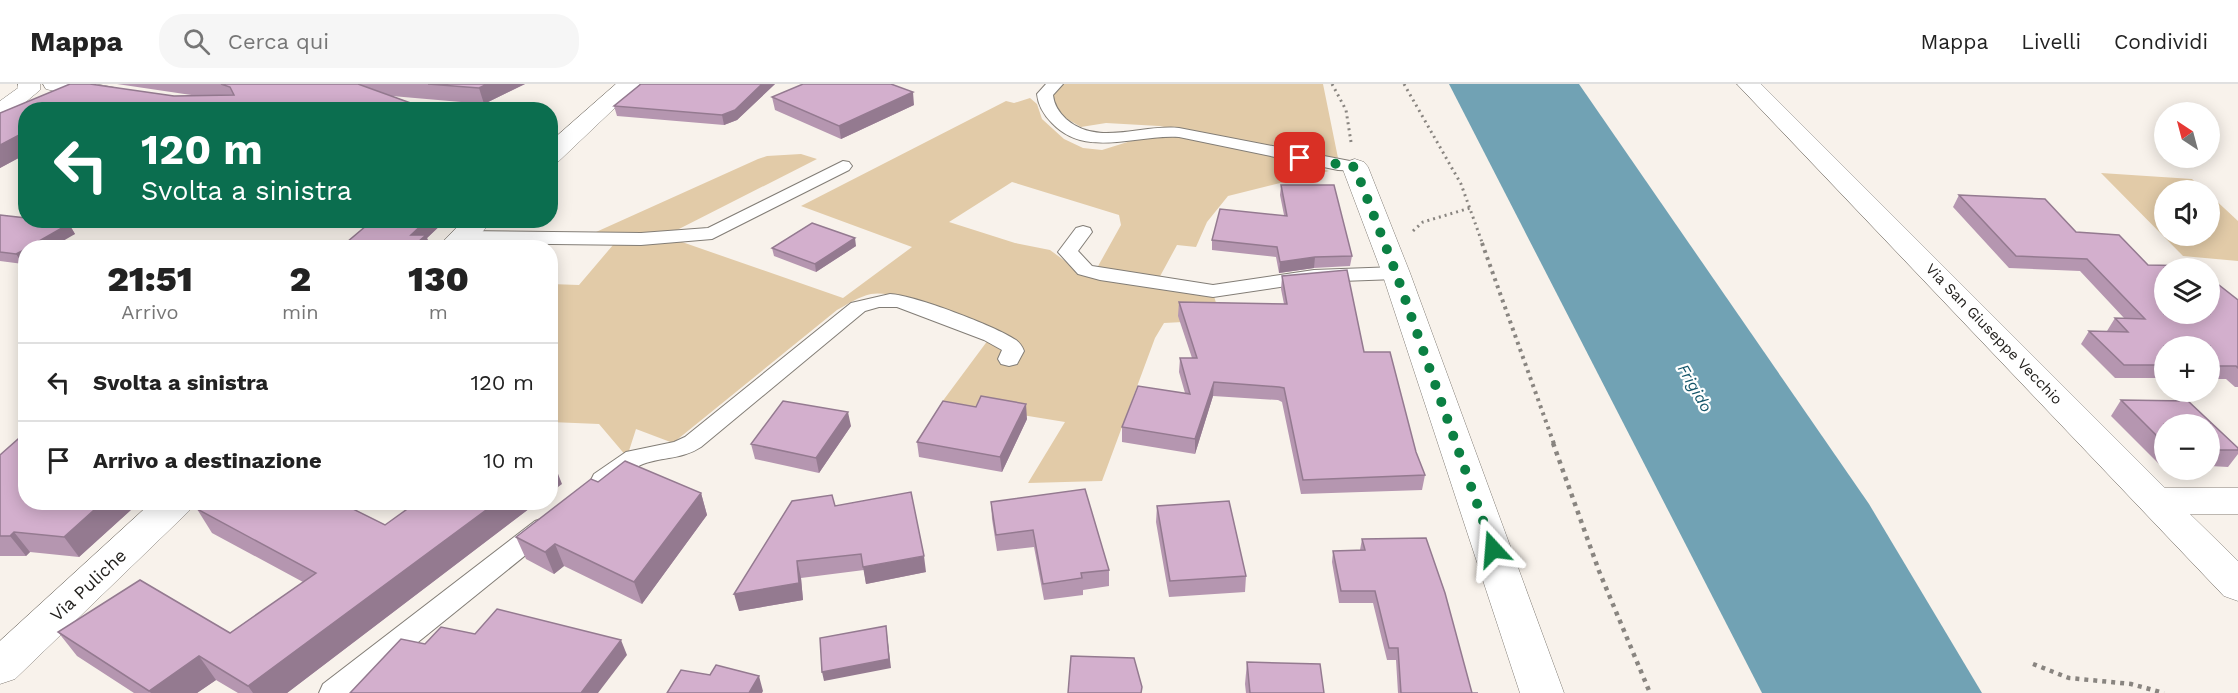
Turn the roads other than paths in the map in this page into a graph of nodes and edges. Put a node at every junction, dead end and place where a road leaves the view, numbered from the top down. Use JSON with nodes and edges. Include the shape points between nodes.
{"nodes":[{"id":1,"x":29,"y":84,"type":"edge"},
{"id":2,"x":54,"y":84,"type":"edge"},
{"id":3,"x":629,"y":84,"type":"edge"},
{"id":4,"x":1055,"y":84,"type":"edge"},
{"id":5,"x":1748,"y":84,"type":"edge"},
{"id":6,"x":136,"y":97,"type":"edge"},
{"id":7,"x":0,"y":112,"type":"edge"},
{"id":8,"x":558,"y":149,"type":"edge"},
{"id":9,"x":843,"y":166,"type":"dead end"},
{"id":10,"x":1355,"y":167,"type":"joint"},
{"id":11,"x":1083,"y":232,"type":"dead end"},
{"id":12,"x":464,"y":235,"type":"edge"},
{"id":13,"x":1394,"y":267,"type":"junction"},
{"id":14,"x":1009,"y":359,"type":"dead end"},
{"id":15,"x":586,"y":494,"type":"edge"},
{"id":16,"x":2156,"y":501,"type":"junction"},
{"id":17,"x":2238,"y":501,"type":"edge"},
{"id":18,"x":167,"y":510,"type":"edge"},
{"id":19,"x":558,"y":516,"type":"edge"},
{"id":20,"x":2238,"y":586,"type":"edge"},
{"id":21,"x":0,"y":667,"type":"edge"},
{"id":22,"x":334,"y":693,"type":"edge"},
{"id":23,"x":1542,"y":693,"type":"edge"}],
"edges":[{"from":1,"to":7,"type":"street","via":[[30,90]]},
{"from":2,"to":6,"type":"street"},
{"from":3,"to":8,"type":"street"},
{"from":4,"to":10,"type":"lane","via":[[1044,99],[1055,116],[1079,134],[1113,138],[1165,132]]},
{"from":5,"to":16,"type":"street","name":"Via San Giuseppe Vecchio"},
{"from":9,"to":12,"type":"lane","via":[[712,233],[640,239]]},
{"from":10,"to":13,"type":"street"},
{"from":11,"to":13,"type":"lane","via":[[1068,252],[1085,270],[1213,291]]},
{"from":13,"to":23,"type":"street"},
{"from":14,"to":15,"type":"lane","via":[[1011,346],[992,335],[901,301],[873,301],[858,307],[693,442],[681,449],[635,458]]},
{"from":16,"to":17,"type":"street"},
{"from":16,"to":20,"type":"street","name":"Via San Giuseppe Vecchio"},
{"from":18,"to":21,"type":"street","name":"Via Puliche"},
{"from":19,"to":22,"type":"lane"}]}
